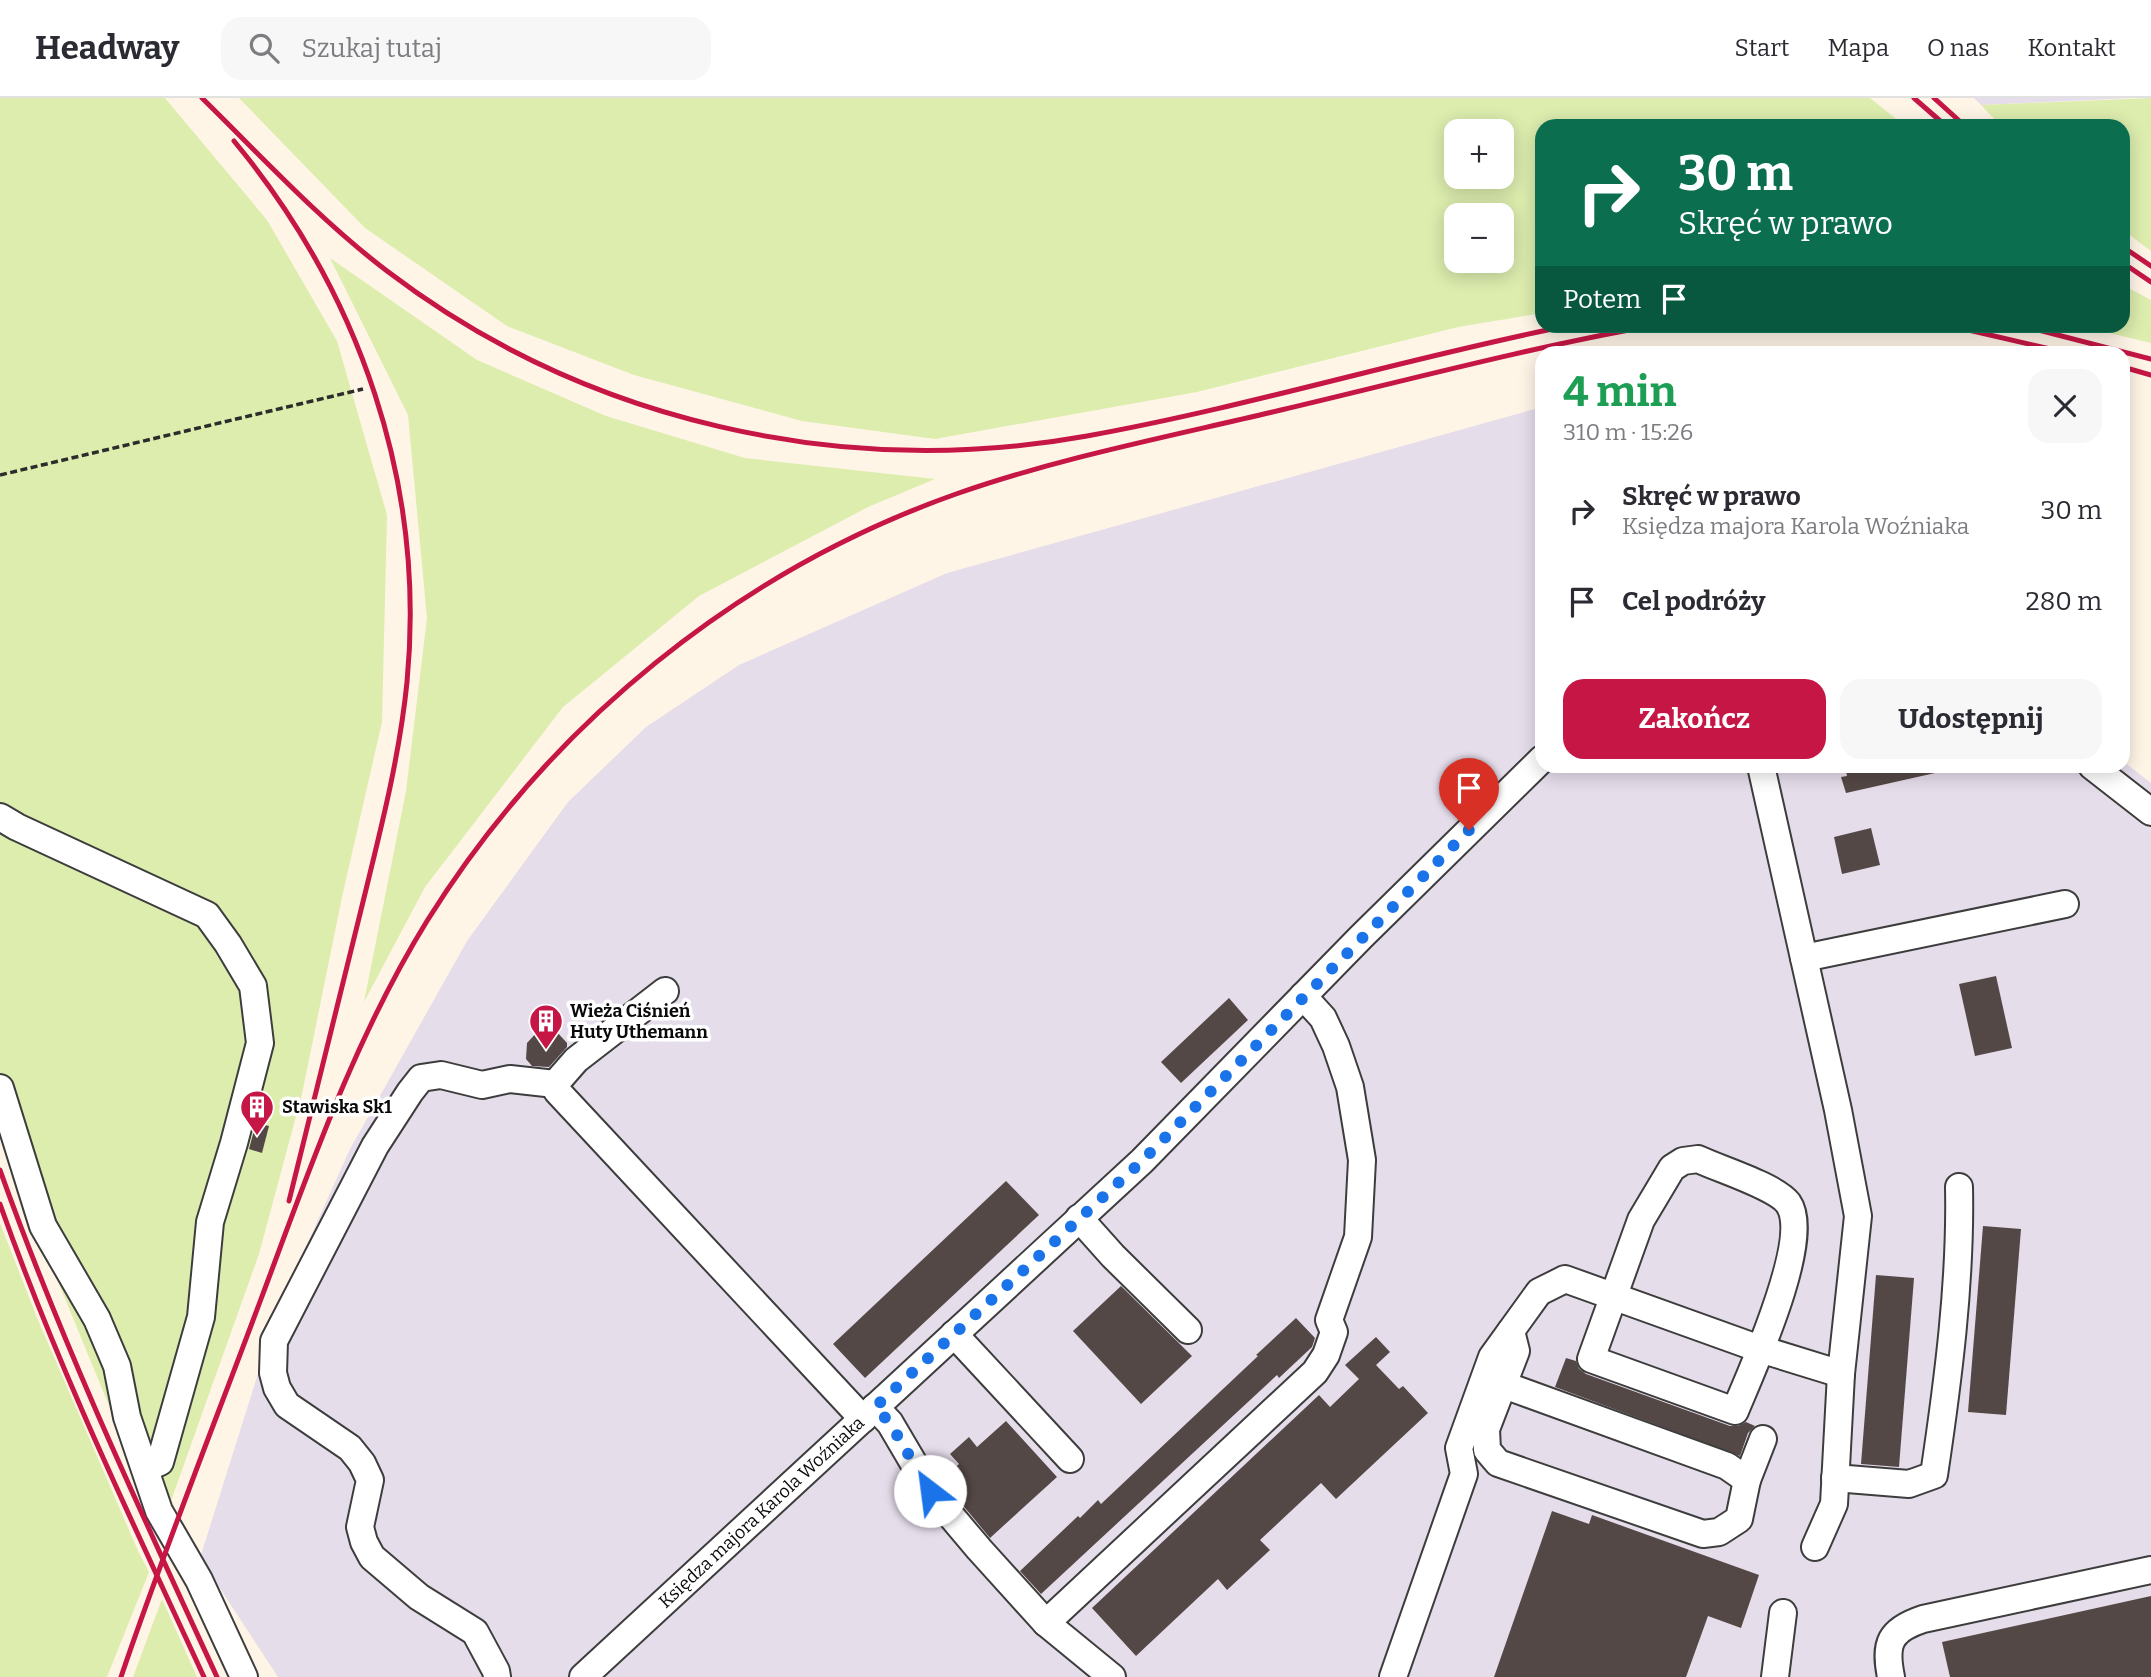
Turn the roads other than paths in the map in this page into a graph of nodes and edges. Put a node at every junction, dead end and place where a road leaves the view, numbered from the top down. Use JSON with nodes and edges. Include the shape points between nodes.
{"nodes":[{"id":1,"x":1535,"y":766,"type":"edge"},
{"id":2,"x":1763,"y":773,"type":"edge"},
{"id":3,"x":2101,"y":773,"type":"edge"},
{"id":4,"x":2151,"y":812,"type":"edge"},
{"id":5,"x":0,"y":817,"type":"edge"},
{"id":6,"x":2065,"y":905,"type":"dead end"},
{"id":7,"x":1804,"y":958,"type":"junction"},
{"id":8,"x":665,"y":991,"type":"dead end"},
{"id":9,"x":1303,"y":996,"type":"junction"},
{"id":10,"x":555,"y":1084,"type":"junction"},
{"id":11,"x":0,"y":1088,"type":"edge"},
{"id":12,"x":1959,"y":1187,"type":"dead end"},
{"id":13,"x":1079,"y":1218,"type":"junction"},
{"id":14,"x":1612,"y":1295,"type":"junction"},
{"id":15,"x":1188,"y":1330,"type":"dead end"},
{"id":16,"x":1511,"y":1331,"type":"junction"},
{"id":17,"x":954,"y":1334,"type":"junction"},
{"id":18,"x":1760,"y":1349,"type":"junction"},
{"id":19,"x":1841,"y":1374,"type":"junction"},
{"id":20,"x":1504,"y":1385,"type":"junction"},
{"id":21,"x":869,"y":1413,"type":"junction"},
{"id":22,"x":1763,"y":1439,"type":"dead end"},
{"id":23,"x":1070,"y":1459,"type":"dead end"},
{"id":24,"x":146,"y":1468,"type":"junction"},
{"id":25,"x":1835,"y":1478,"type":"junction"},
{"id":26,"x":1747,"y":1480,"type":"junction"},
{"id":27,"x":1815,"y":1547,"type":"dead end"},
{"id":28,"x":2151,"y":1570,"type":"edge"},
{"id":29,"x":1783,"y":1613,"type":"dead end"},
{"id":30,"x":1046,"y":1623,"type":"junction"},
{"id":31,"x":244,"y":1677,"type":"edge"},
{"id":32,"x":497,"y":1677,"type":"edge"},
{"id":33,"x":583,"y":1677,"type":"edge"},
{"id":34,"x":1112,"y":1677,"type":"edge"},
{"id":35,"x":1393,"y":1677,"type":"edge"},
{"id":36,"x":1775,"y":1677,"type":"edge"},
{"id":37,"x":1891,"y":1677,"type":"edge"}],
"edges":[{"from":1,"to":9,"type":"street","name":"Księdza majora Karola Woźniaka"},
{"from":2,"to":7,"type":"street"},
{"from":3,"to":4,"type":"street"},
{"from":5,"to":24,"type":"street","via":[[207,915],[253,986],[260,1043],[210,1222],[201,1317],[160,1462]]},
{"from":6,"to":7,"type":"street"},
{"from":7,"to":19,"type":"street","via":[[1858,1216]]},
{"from":8,"to":10,"type":"street","via":[[576,1060]]},
{"from":9,"to":13,"type":"street","name":"Księdza majora Karola Woźniaka","via":[[1142,1161]]},
{"from":9,"to":30,"type":"street","via":[[1323,1018],[1336,1046],[1350,1087],[1362,1160],[1358,1237],[1329,1320],[1334,1332],[1326,1355],[1315,1372]]},
{"from":10,"to":21,"type":"street"},
{"from":10,"to":32,"type":"street","via":[[510,1079],[482,1085],[442,1075],[421,1078],[375,1146],[274,1341],[272,1373],[287,1405],[350,1448],[366,1471],[370,1480],[360,1527],[372,1557],[419,1597],[475,1632]]},
{"from":11,"to":24,"type":"street","via":[[43,1226],[97,1319],[117,1366],[127,1416]]},
{"from":12,"to":25,"type":"street","via":[[1960,1239],[1934,1475],[1909,1483]]},
{"from":13,"to":15,"type":"street"},
{"from":13,"to":17,"type":"street","name":"Księdza majora Karola Woźniaka"},
{"from":14,"to":16,"type":"street","via":[[1565,1279],[1539,1292]]},
{"from":14,"to":18,"type":"street"},
{"from":14,"to":18,"type":"street","via":[[1591,1359],[1735,1411]]},
{"from":14,"to":18,"type":"street","via":[[1641,1220],[1672,1168],[1698,1159],[1777,1193],[1789,1205],[1794,1220],[1788,1270]]},
{"from":16,"to":20,"type":"street","via":[[1516,1352]]},
{"from":16,"to":35,"type":"street","via":[[1492,1357],[1459,1448],[1464,1474]]},
{"from":17,"to":21,"type":"street","name":"Księdza majora Karola Woźniaka"},
{"from":17,"to":23,"type":"street"},
{"from":18,"to":19,"type":"street"},
{"from":19,"to":25,"type":"street"},
{"from":20,"to":26,"type":"street","via":[[1727,1466]]},
{"from":20,"to":26,"type":"street","via":[[1486,1429],[1487,1450],[1498,1463],[1703,1534],[1719,1532],[1739,1519]]},
{"from":21,"to":30,"type":"street","via":[[890,1423],[930,1491]]},
{"from":21,"to":33,"type":"street","name":"Księdza majora Karola Woźniaka"},
{"from":22,"to":26,"type":"street"},
{"from":24,"to":31,"type":"street","via":[[159,1511],[199,1580]]},
{"from":25,"to":27,"type":"street","via":[[1834,1504]]},
{"from":28,"to":37,"type":"street","via":[[1909,1624],[1894,1634],[1889,1646]]},
{"from":29,"to":36,"type":"street"},
{"from":30,"to":34,"type":"street"}]}
